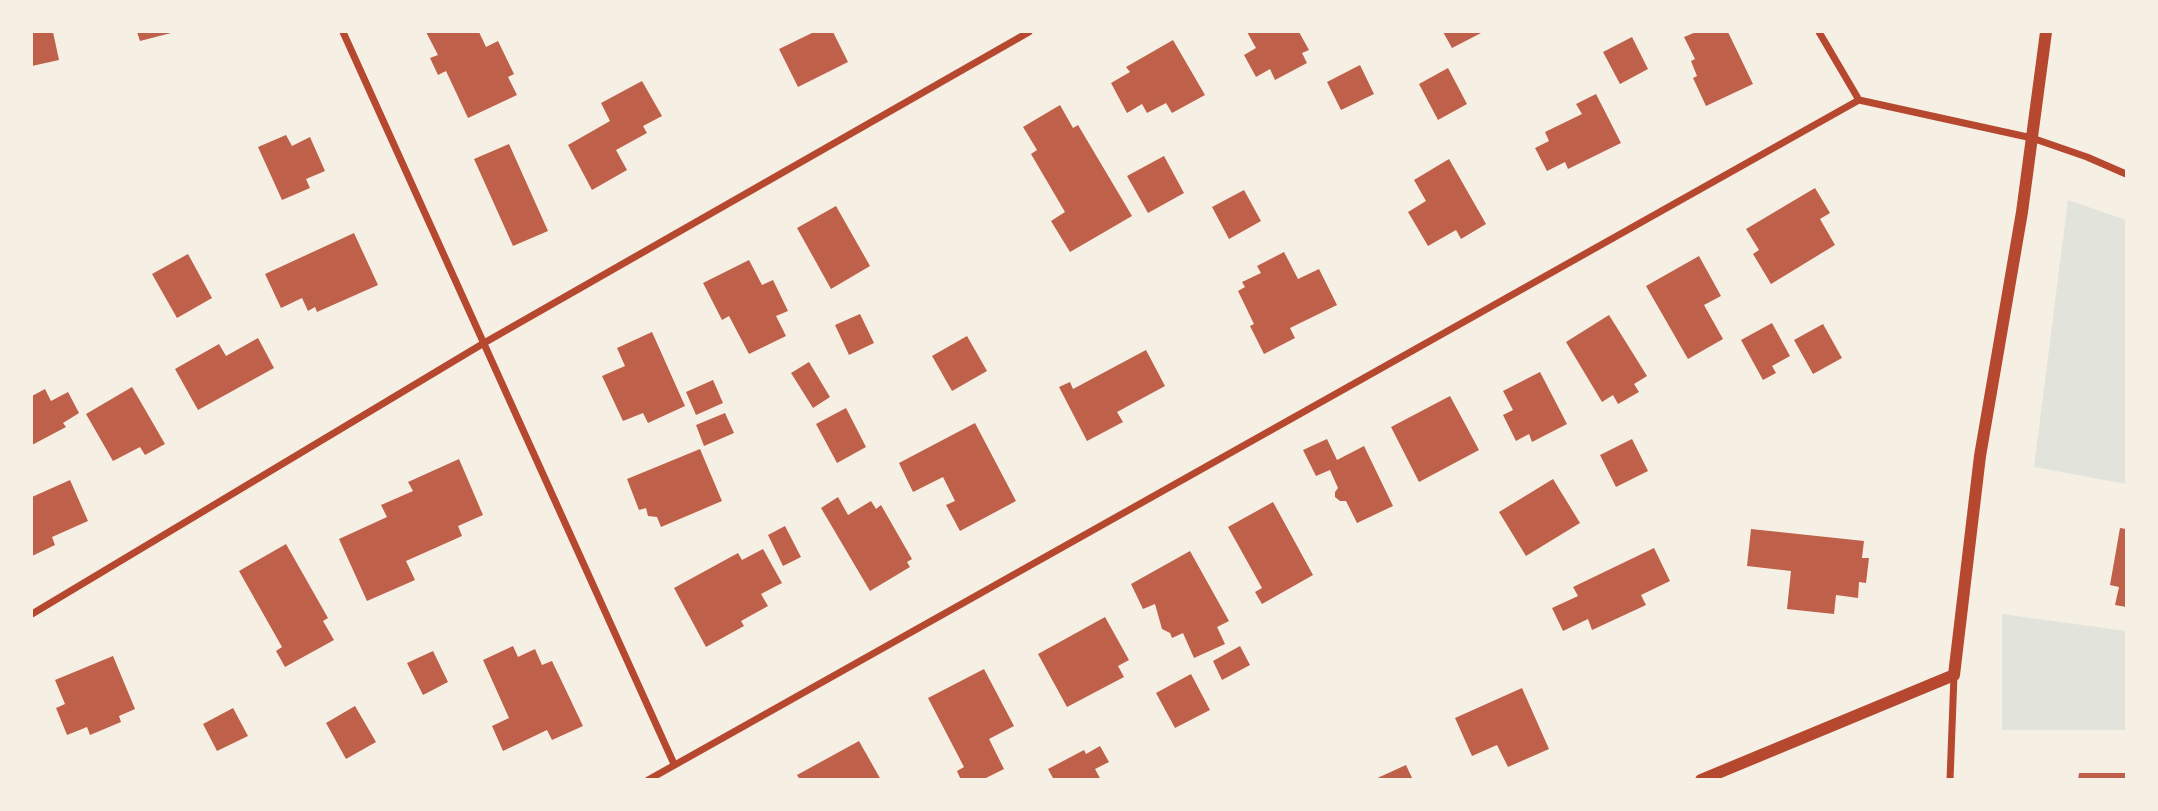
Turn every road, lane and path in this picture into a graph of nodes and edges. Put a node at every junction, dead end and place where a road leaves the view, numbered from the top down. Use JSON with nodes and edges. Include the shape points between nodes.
{"nodes":[{"id":1,"x":343,"y":32,"type":"edge"},
{"id":2,"x":1030,"y":32,"type":"edge"},
{"id":3,"x":1819,"y":32,"type":"edge"},
{"id":4,"x":2046,"y":32,"type":"edge"},
{"id":5,"x":1859,"y":100,"type":"junction"},
{"id":6,"x":2032,"y":138,"type":"junction"},
{"id":7,"x":2126,"y":174,"type":"edge"},
{"id":8,"x":484,"y":343,"type":"junction"},
{"id":9,"x":32,"y":614,"type":"edge"},
{"id":10,"x":1954,"y":675,"type":"junction"},
{"id":11,"x":674,"y":764,"type":"junction"},
{"id":12,"x":648,"y":779,"type":"edge"},
{"id":13,"x":1700,"y":779,"type":"edge"},
{"id":14,"x":1950,"y":779,"type":"edge"}],
"edges":[{"from":1,"to":8,"type":"street"},
{"from":2,"to":8,"type":"street"},
{"from":3,"to":5,"type":"street"},
{"from":4,"to":6,"type":"street"},
{"from":5,"to":6,"type":"street"},
{"from":5,"to":11,"type":"street"},
{"from":6,"to":7,"type":"street"},
{"from":6,"to":10,"type":"street","via":[[1980,456]]},
{"from":8,"to":9,"type":"street"},
{"from":8,"to":11,"type":"street"},
{"from":10,"to":13,"type":"street"},
{"from":10,"to":14,"type":"street"},
{"from":11,"to":12,"type":"street"}]}
